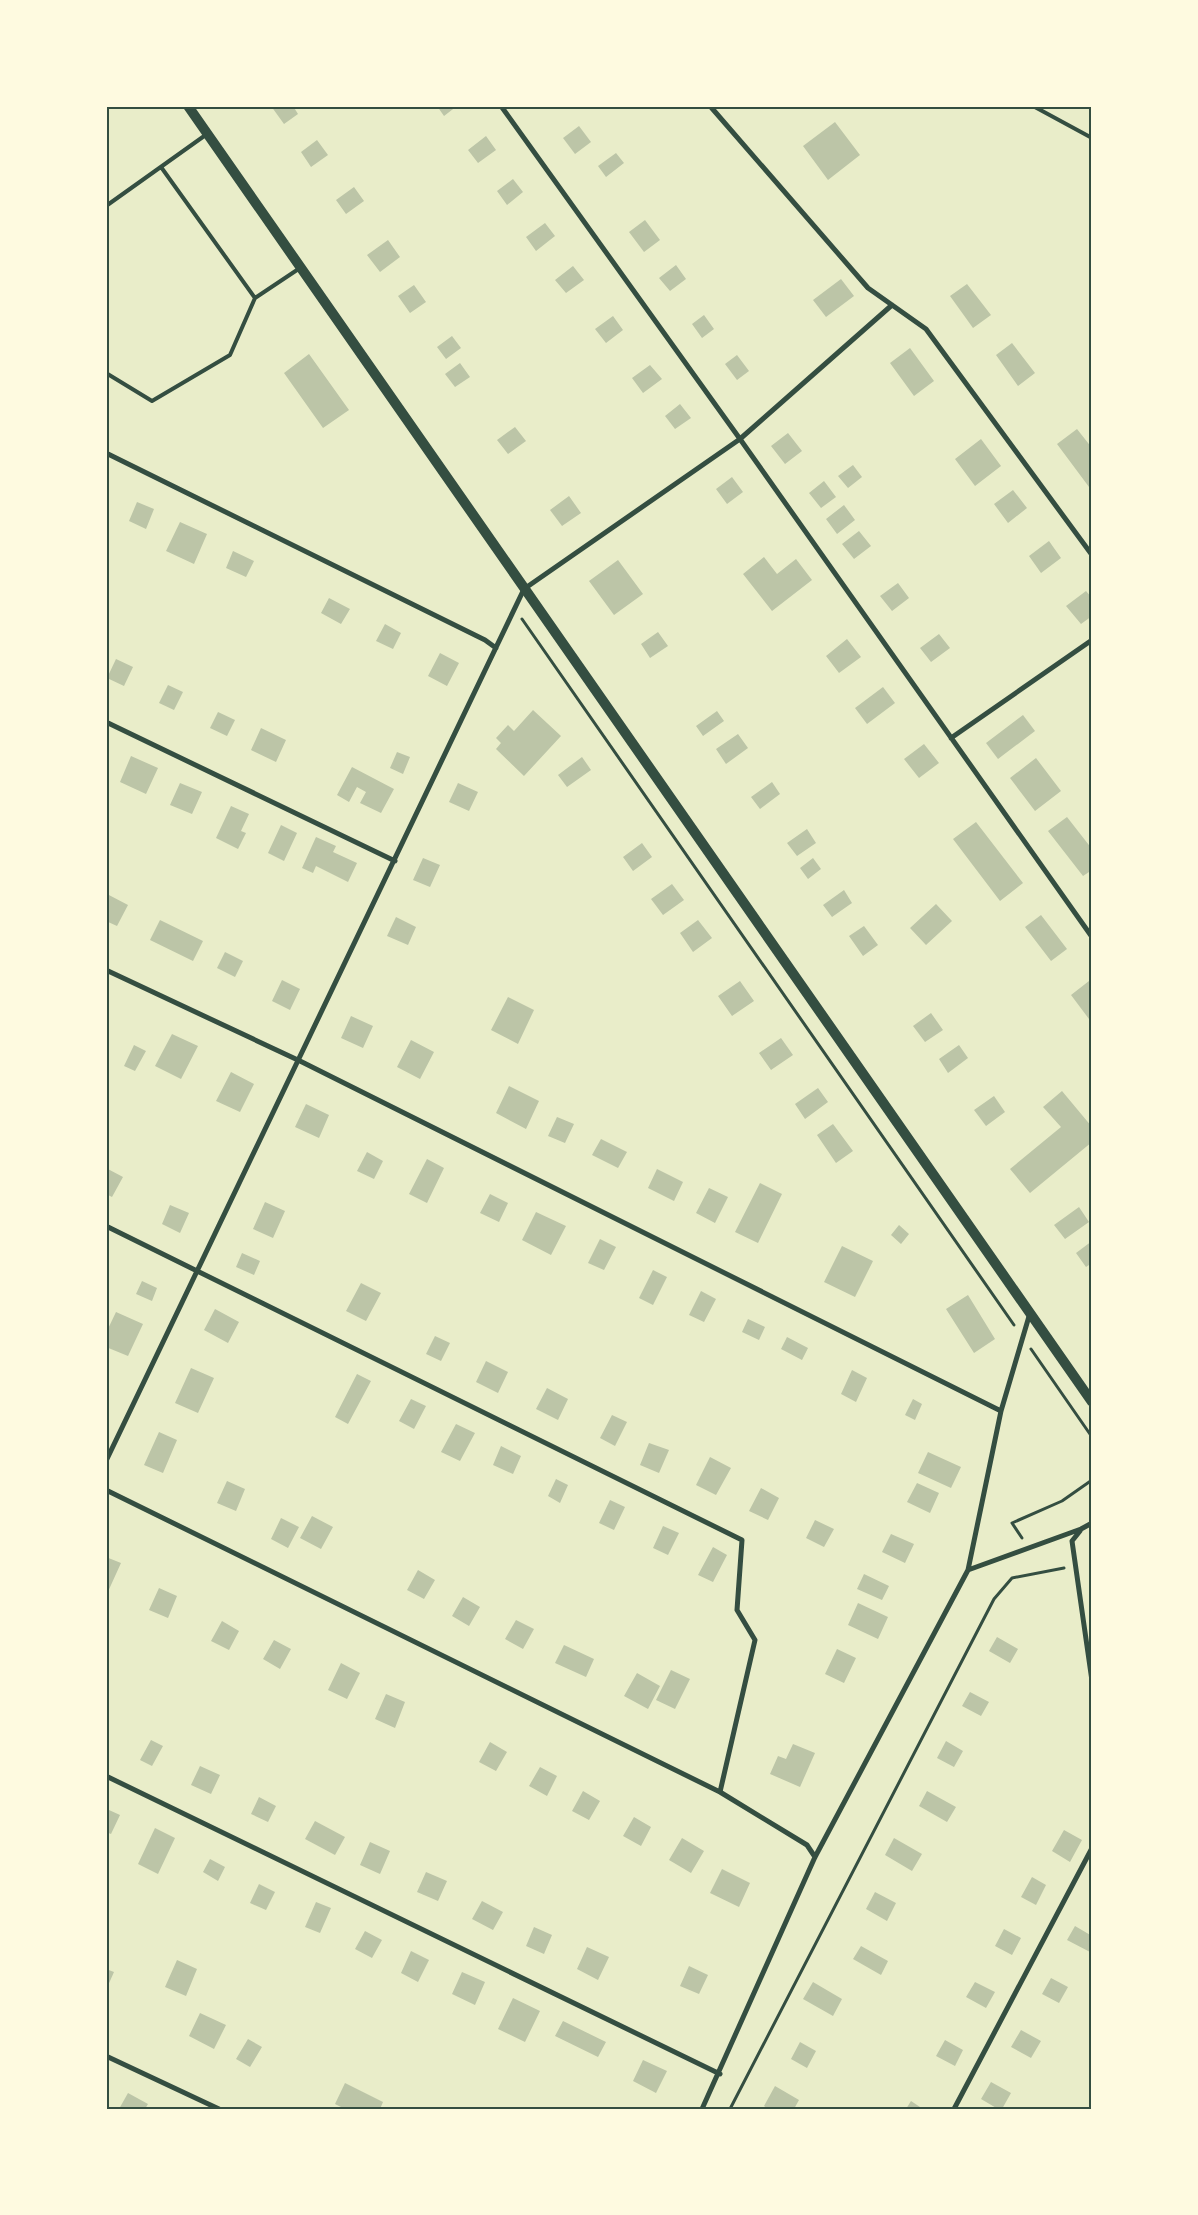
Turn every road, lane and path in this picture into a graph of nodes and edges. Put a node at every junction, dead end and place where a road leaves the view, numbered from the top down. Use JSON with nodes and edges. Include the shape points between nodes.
{"nodes":[{"id":1,"x":188,"y":106,"type":"edge"},
{"id":2,"x":501,"y":106,"type":"edge"},
{"id":3,"x":710,"y":106,"type":"edge"},
{"id":4,"x":1033,"y":106,"type":"edge"},
{"id":5,"x":207,"y":134,"type":"junction"},
{"id":6,"x":1092,"y":138,"type":"edge"},
{"id":7,"x":161,"y":167,"type":"junction"},
{"id":8,"x":106,"y":206,"type":"edge"},
{"id":9,"x":300,"y":268,"type":"junction"},
{"id":10,"x":255,"y":298,"type":"junction"},
{"id":11,"x":892,"y":305,"type":"junction"},
{"id":12,"x":106,"y":373,"type":"edge"},
{"id":13,"x":740,"y":439,"type":"junction"},
{"id":14,"x":106,"y":453,"type":"edge"},
{"id":15,"x":1092,"y":555,"type":"edge"},
{"id":16,"x":524,"y":590,"type":"junction"},
{"id":17,"x":515,"y":609,"type":"junction"},
{"id":18,"x":1092,"y":640,"type":"edge"},
{"id":19,"x":496,"y":648,"type":"junction"},
{"id":20,"x":106,"y":722,"type":"edge"},
{"id":21,"x":951,"y":738,"type":"junction"},
{"id":22,"x":395,"y":861,"type":"junction"},
{"id":23,"x":1092,"y":937,"type":"edge"},
{"id":24,"x":106,"y":970,"type":"edge"},
{"id":25,"x":300,"y":1061,"type":"junction"},
{"id":26,"x":106,"y":1226,"type":"edge"},
{"id":27,"x":198,"y":1270,"type":"junction"},
{"id":28,"x":1031,"y":1312,"type":"junction"},
{"id":29,"x":1023,"y":1338,"type":"junction"},
{"id":30,"x":1092,"y":1402,"type":"edge"},
{"id":31,"x":1001,"y":1411,"type":"junction"},
{"id":32,"x":1092,"y":1436,"type":"edge"},
{"id":33,"x":106,"y":1461,"type":"edge"},
{"id":34,"x":1092,"y":1480,"type":"edge"},
{"id":35,"x":106,"y":1490,"type":"edge"},
{"id":36,"x":1092,"y":1523,"type":"edge"},
{"id":37,"x":1081,"y":1529,"type":"junction"},
{"id":38,"x":1029,"y":1548,"type":"junction"},
{"id":39,"x":1075,"y":1566,"type":"junction"},
{"id":40,"x":968,"y":1570,"type":"junction"},
{"id":41,"x":1092,"y":1681,"type":"edge"},
{"id":42,"x":106,"y":1776,"type":"edge"},
{"id":43,"x":720,"y":1792,"type":"junction"},
{"id":44,"x":1092,"y":1848,"type":"edge"},
{"id":45,"x":815,"y":1857,"type":"junction"},
{"id":46,"x":106,"y":2056,"type":"edge"},
{"id":47,"x":720,"y":2074,"type":"junction"},
{"id":48,"x":219,"y":2109,"type":"edge"},
{"id":49,"x":702,"y":2109,"type":"edge"},
{"id":50,"x":730,"y":2109,"type":"edge"},
{"id":51,"x":954,"y":2109,"type":"edge"}],
"edges":[{"from":1,"to":5,"type":"main road"},
{"from":2,"to":13,"type":"street"},
{"from":3,"to":11,"type":"street","via":[[868,288]]},
{"from":4,"to":6,"type":"lane"},
{"from":5,"to":7,"type":"lane"},
{"from":5,"to":9,"type":"main road"},
{"from":7,"to":8,"type":"lane"},
{"from":7,"to":10,"type":"lane"},
{"from":9,"to":10,"type":"lane"},
{"from":9,"to":16,"type":"main road"},
{"from":10,"to":12,"type":"lane","via":[[230,355],[152,401]]},
{"from":11,"to":13,"type":"street"},
{"from":11,"to":15,"type":"street","via":[[926,328]]},
{"from":13,"to":16,"type":"street"},
{"from":13,"to":21,"type":"street"},
{"from":14,"to":19,"type":"street"},
{"from":16,"to":17,"type":"street"},
{"from":16,"to":28,"type":"main road"},
{"from":17,"to":19,"type":"street"},
{"from":17,"to":29,"type":"path"},
{"from":18,"to":21,"type":"street"},
{"from":19,"to":22,"type":"street"},
{"from":20,"to":22,"type":"street"},
{"from":21,"to":23,"type":"street"},
{"from":22,"to":25,"type":"street"},
{"from":24,"to":25,"type":"street"},
{"from":25,"to":27,"type":"street"},
{"from":25,"to":31,"type":"street"},
{"from":26,"to":27,"type":"street"},
{"from":27,"to":33,"type":"street"},
{"from":27,"to":43,"type":"street","via":[[742,1540],[737,1610],[755,1640]]},
{"from":28,"to":29,"type":"street"},
{"from":28,"to":30,"type":"main road"},
{"from":29,"to":31,"type":"street"},
{"from":29,"to":32,"type":"path"},
{"from":31,"to":40,"type":"street"},
{"from":34,"to":38,"type":"path","via":[[1062,1500],[1012,1523]]},
{"from":35,"to":43,"type":"street"},
{"from":36,"to":37,"type":"street"},
{"from":37,"to":38,"type":"street"},
{"from":37,"to":39,"type":"street","via":[[1072,1542]]},
{"from":38,"to":40,"type":"street"},
{"from":39,"to":41,"type":"street"},
{"from":39,"to":50,"type":"path","via":[[1012,1578],[994,1599]]},
{"from":40,"to":45,"type":"street"},
{"from":42,"to":47,"type":"street"},
{"from":43,"to":45,"type":"street","via":[[807,1845]]},
{"from":44,"to":51,"type":"street"},
{"from":45,"to":47,"type":"street"},
{"from":46,"to":48,"type":"street"},
{"from":47,"to":49,"type":"street"}]}
